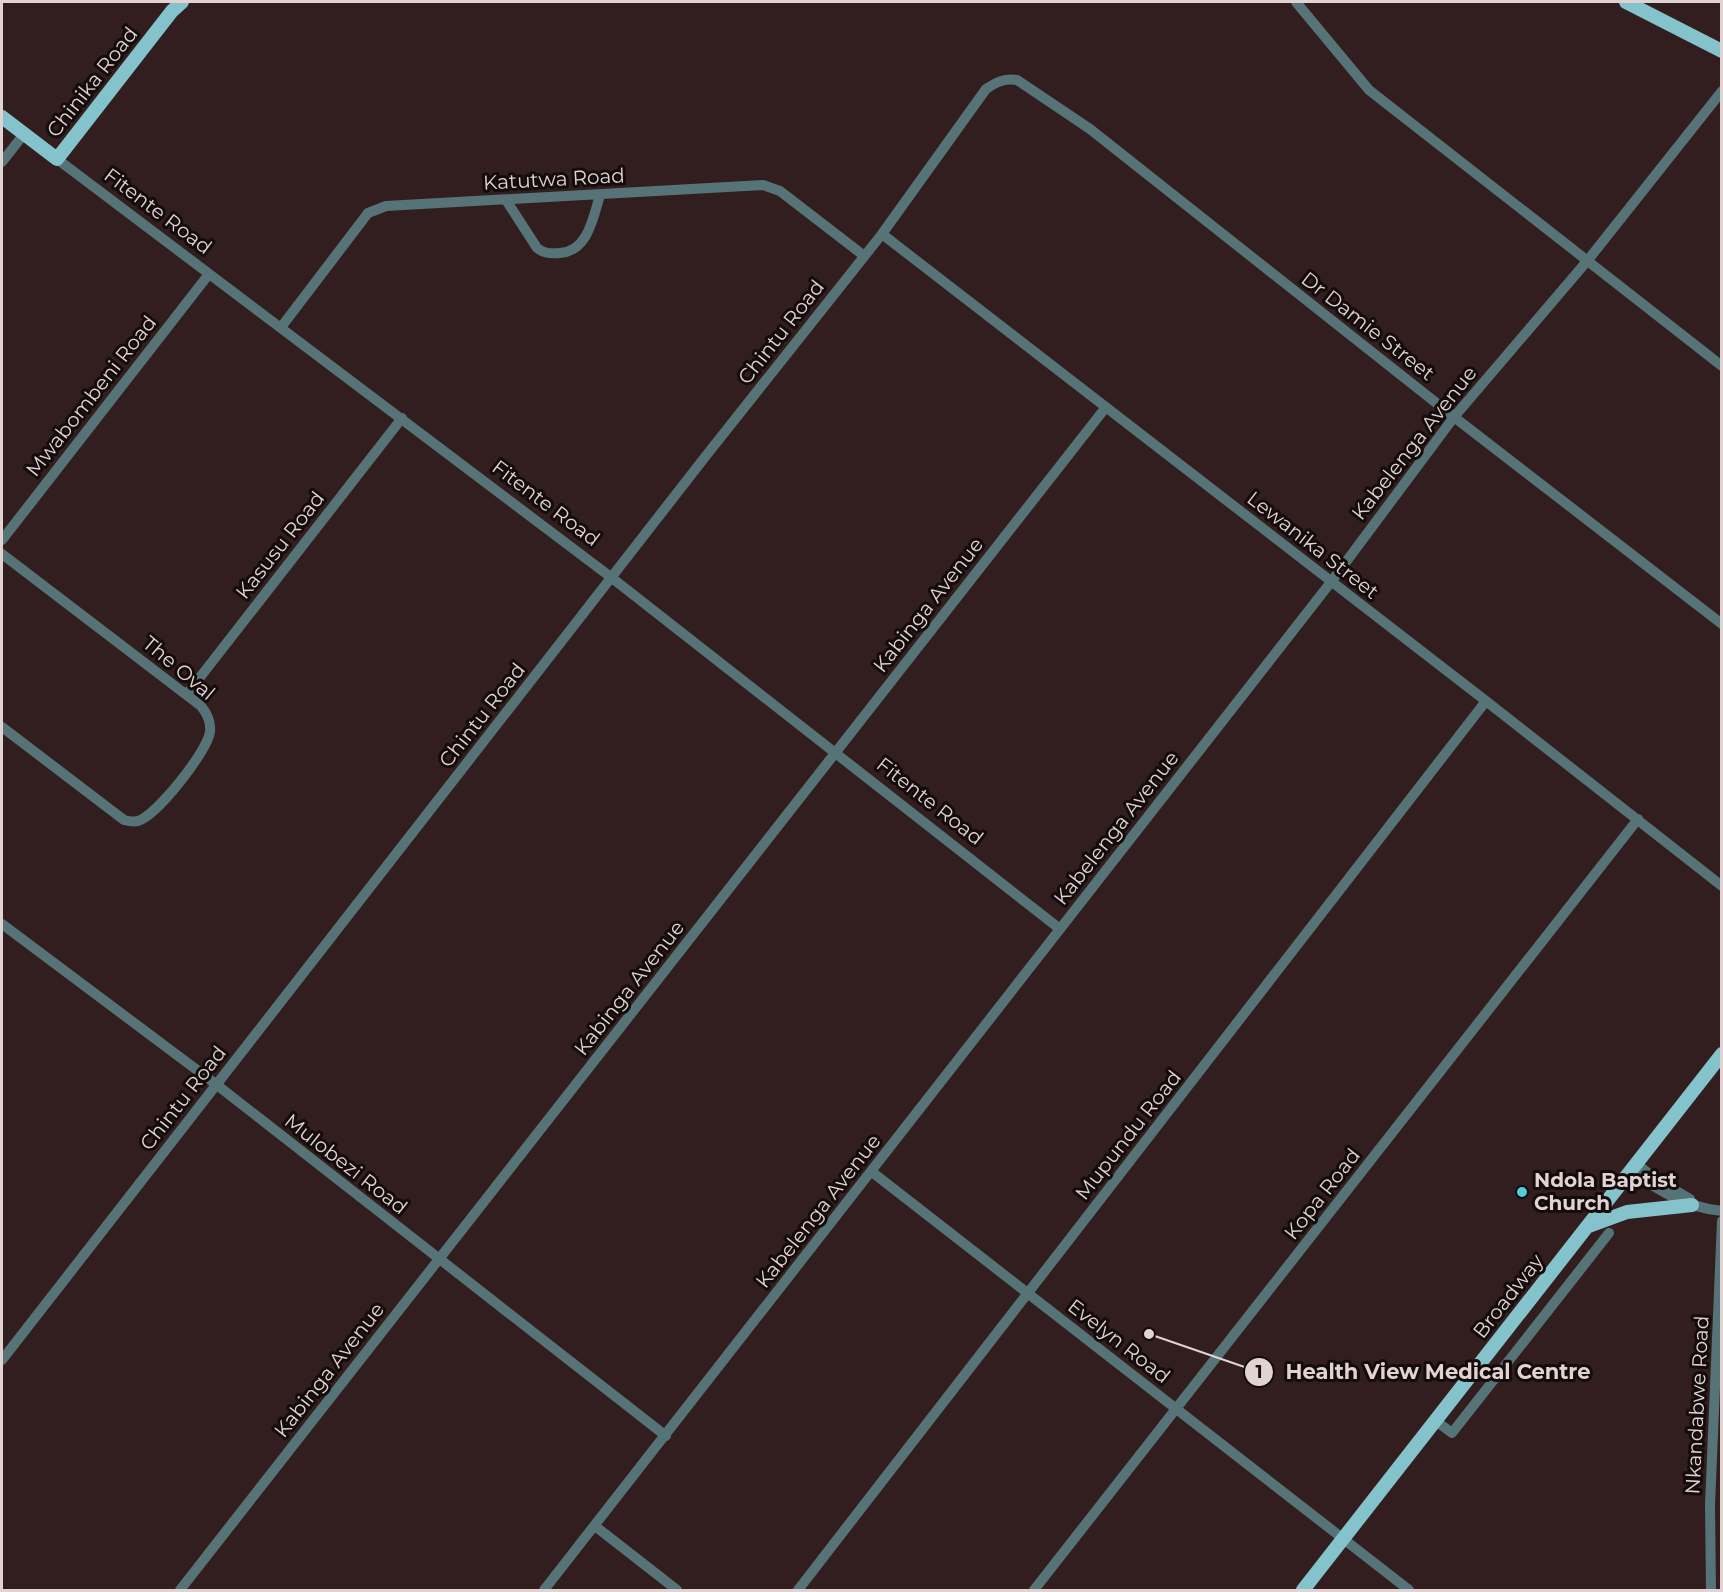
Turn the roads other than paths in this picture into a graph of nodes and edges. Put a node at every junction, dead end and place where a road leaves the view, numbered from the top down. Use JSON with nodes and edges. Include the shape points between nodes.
{"nodes":[{"id":1,"x":182,"y":2,"type":"edge"},
{"id":2,"x":1296,"y":2,"type":"edge"},
{"id":3,"x":1626,"y":2,"type":"edge"},
{"id":4,"x":1722,"y":51,"type":"edge"},
{"id":5,"x":986,"y":89,"type":"joint"},
{"id":6,"x":1722,"y":91,"type":"edge"},
{"id":7,"x":2,"y":117,"type":"edge"},
{"id":8,"x":24,"y":134,"type":"junction"},
{"id":9,"x":57,"y":159,"type":"junction"},
{"id":10,"x":2,"y":162,"type":"edge"},
{"id":11,"x":600,"y":195,"type":"junction"},
{"id":12,"x":506,"y":200,"type":"junction"},
{"id":13,"x":882,"y":234,"type":"junction"},
{"id":14,"x":863,"y":255,"type":"junction"},
{"id":15,"x":1588,"y":260,"type":"junction"},
{"id":16,"x":209,"y":274,"type":"junction"},
{"id":17,"x":282,"y":326,"type":"junction"},
{"id":18,"x":1722,"y":366,"type":"edge"},
{"id":19,"x":1106,"y":407,"type":"junction"},
{"id":20,"x":1454,"y":417,"type":"junction"},
{"id":21,"x":402,"y":418,"type":"junction"},
{"id":22,"x":2,"y":540,"type":"edge"},
{"id":23,"x":2,"y":554,"type":"edge"},
{"id":24,"x":612,"y":578,"type":"junction"},
{"id":25,"x":1331,"y":582,"type":"junction"},
{"id":26,"x":1722,"y":624,"type":"edge"},
{"id":27,"x":187,"y":694,"type":"junction"},
{"id":28,"x":1486,"y":701,"type":"junction"},
{"id":29,"x":2,"y":728,"type":"edge"},
{"id":30,"x":836,"y":752,"type":"junction"},
{"id":31,"x":1638,"y":819,"type":"junction"},
{"id":32,"x":1722,"y":886,"type":"edge"},
{"id":33,"x":3,"y":929,"type":"edge"},
{"id":34,"x":1060,"y":929,"type":"junction"},
{"id":35,"x":1722,"y":1054,"type":"edge"},
{"id":36,"x":217,"y":1085,"type":"junction"},
{"id":37,"x":1633,"y":1166,"type":"junction"},
{"id":38,"x":872,"y":1172,"type":"junction"},
{"id":39,"x":1697,"y":1206,"type":"junction"},
{"id":40,"x":1722,"y":1211,"type":"edge"},
{"id":41,"x":1722,"y":1221,"type":"edge"},
{"id":42,"x":1587,"y":1227,"type":"junction"},
{"id":43,"x":1609,"y":1233,"type":"dead end"},
{"id":44,"x":439,"y":1259,"type":"junction"},
{"id":45,"x":1029,"y":1294,"type":"junction"},
{"id":46,"x":1488,"y":1353,"type":"junction"},
{"id":47,"x":2,"y":1360,"type":"edge"},
{"id":48,"x":1505,"y":1366,"type":"junction"},
{"id":49,"x":1178,"y":1410,"type":"junction"},
{"id":50,"x":1436,"y":1421,"type":"junction"},
{"id":51,"x":666,"y":1436,"type":"junction"},
{"id":52,"x":595,"y":1526,"type":"junction"},
{"id":53,"x":1342,"y":1540,"type":"junction"},
{"id":54,"x":180,"y":1590,"type":"edge"},
{"id":55,"x":544,"y":1590,"type":"edge"},
{"id":56,"x":677,"y":1590,"type":"edge"},
{"id":57,"x":798,"y":1590,"type":"edge"},
{"id":58,"x":1034,"y":1590,"type":"edge"},
{"id":59,"x":1303,"y":1590,"type":"edge"},
{"id":60,"x":1409,"y":1590,"type":"edge"},
{"id":61,"x":1711,"y":1590,"type":"edge"}],
"edges":[{"from":1,"to":9,"type":"main road","name":"Chinika Road"},
{"from":2,"to":15,"type":"street","via":[[1369,90]]},
{"from":3,"to":4,"type":"main road"},
{"from":5,"to":13,"type":"street","name":"Chintu Road"},
{"from":5,"to":20,"type":"street","name":"Dr Damie Street","via":[[1007,78],[1017,80],[1090,129]]},
{"from":6,"to":15,"type":"street","name":"Kabelenga Avenue"},
{"from":7,"to":8,"type":"main road","name":"Fitente Road"},
{"from":8,"to":9,"type":"main road","name":"Fitente Road"},
{"from":8,"to":10,"type":"street"},
{"from":9,"to":16,"type":"street","name":"Fitente Road"},
{"from":11,"to":12,"type":"street","name":"Katutwa Road"},
{"from":11,"to":12,"type":"street","via":[[580,246],[558,254],[537,248]]},
{"from":11,"to":14,"type":"street","name":"Katutwa Road","via":[[763,185],[780,191]]},
{"from":12,"to":17,"type":"street","name":"Katutwa Road","via":[[377,208],[361,222]]},
{"from":13,"to":14,"type":"street","name":"Chintu Road"},
{"from":13,"to":19,"type":"street","name":"Lewanika Street"},
{"from":14,"to":24,"type":"street","name":"Chintu Road"},
{"from":15,"to":18,"type":"street"},
{"from":15,"to":20,"type":"street","name":"Kabelenga Avenue"},
{"from":16,"to":17,"type":"street","name":"Fitente Road"},
{"from":16,"to":22,"type":"street","name":"Mwabombeni Road"},
{"from":17,"to":21,"type":"street","name":"Fitente Road"},
{"from":19,"to":25,"type":"street","name":"Lewanika Street"},
{"from":19,"to":30,"type":"street","name":"Kabinga Avenue"},
{"from":20,"to":25,"type":"street","name":"Kabelenga Avenue"},
{"from":20,"to":26,"type":"street","name":"Dr Damie Street"},
{"from":21,"to":24,"type":"street","name":"Fitente Road"},
{"from":21,"to":27,"type":"street","name":"Kasusu Road"},
{"from":23,"to":27,"type":"street","name":"The Oval"},
{"from":24,"to":30,"type":"street","name":"Fitente Road"},
{"from":24,"to":36,"type":"street","name":"Chintu Road"},
{"from":25,"to":28,"type":"street","name":"Lewanika Street"},
{"from":25,"to":34,"type":"street","name":"Kabelenga Avenue"},
{"from":27,"to":29,"type":"street","name":"The Oval","via":[[209,717],[205,747],[164,800],[136,822],[124,820]]},
{"from":28,"to":31,"type":"street","name":"Lewanika Street"},
{"from":28,"to":45,"type":"street","name":"Mupundu Road"},
{"from":30,"to":34,"type":"street","name":"Fitente Road"},
{"from":30,"to":44,"type":"street","name":"Kabinga Avenue"},
{"from":31,"to":32,"type":"street","name":"Lewanika Street"},
{"from":31,"to":49,"type":"street","name":"Kopa Road"},
{"from":33,"to":36,"type":"street","name":"Mulobezi Road"},
{"from":34,"to":38,"type":"street","name":"Kabelenga Avenue"},
{"from":35,"to":37,"type":"main road","name":"Broadway"},
{"from":36,"to":44,"type":"street","name":"Mulobezi Road"},
{"from":36,"to":47,"type":"street","name":"Chintu Road"},
{"from":37,"to":39,"type":"street"},
{"from":37,"to":42,"type":"main road","name":"Broadway"},
{"from":38,"to":45,"type":"street","name":"Evelyn Road"},
{"from":38,"to":51,"type":"street","name":"Kabelenga Avenue"},
{"from":39,"to":40,"type":"street"},
{"from":39,"to":42,"type":"main road","via":[[1627,1212]]},
{"from":41,"to":61,"type":"street","name":"Nkandabwe Road","via":[[1710,1505]]},
{"from":42,"to":46,"type":"main road","name":"Broadway"},
{"from":43,"to":48,"type":"street"},
{"from":44,"to":51,"type":"street","name":"Mulobezi Road"},
{"from":44,"to":54,"type":"street","name":"Kabinga Avenue"},
{"from":45,"to":49,"type":"street","name":"Evelyn Road"},
{"from":45,"to":57,"type":"street","name":"Mupundu Road"},
{"from":46,"to":48,"type":"street"},
{"from":46,"to":50,"type":"main road","name":"Broadway"},
{"from":48,"to":50,"type":"street","via":[[1452,1433]]},
{"from":49,"to":53,"type":"street","name":"Evelyn Road"},
{"from":49,"to":58,"type":"street","name":"Kopa Road"},
{"from":50,"to":53,"type":"main road","name":"Broadway"},
{"from":51,"to":52,"type":"street","name":"Kabelenga Avenue"},
{"from":52,"to":55,"type":"street","name":"Kabelenga Avenue"},
{"from":52,"to":56,"type":"street"},
{"from":53,"to":59,"type":"main road","name":"Broadway"},
{"from":53,"to":60,"type":"street","name":"Evelyn Road"}]}
